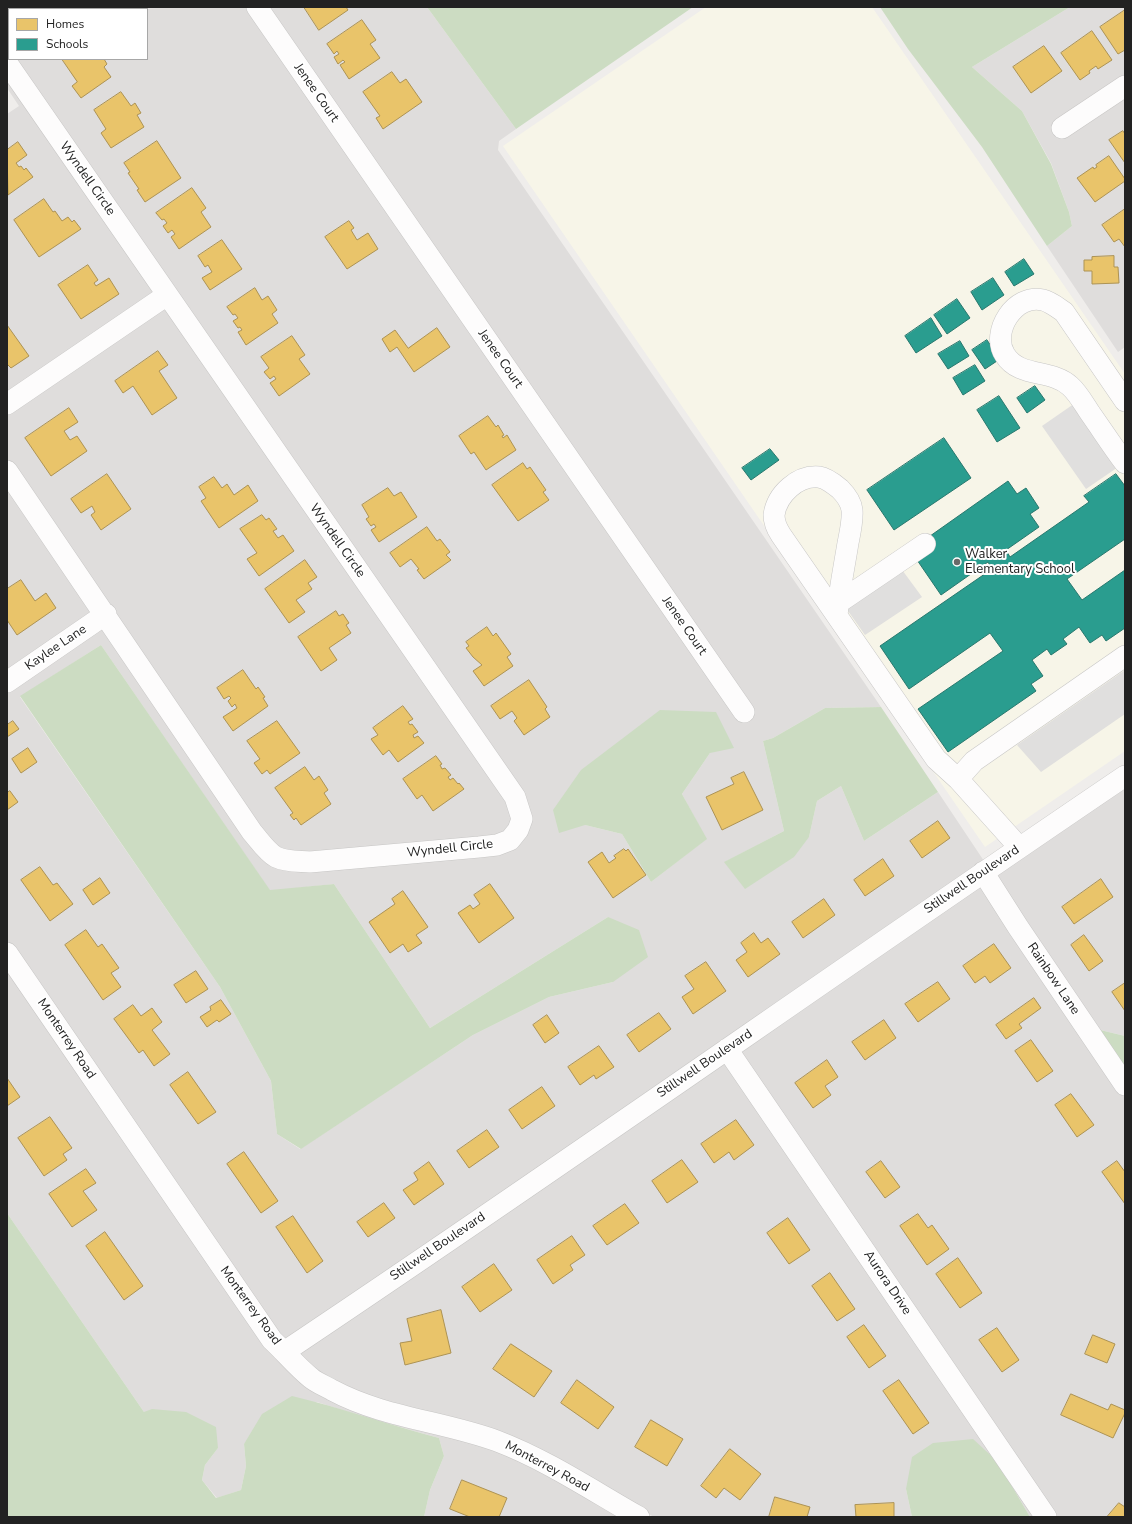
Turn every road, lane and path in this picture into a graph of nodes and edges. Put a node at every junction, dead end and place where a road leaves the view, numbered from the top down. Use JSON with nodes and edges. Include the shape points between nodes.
{"nodes":[{"id":1,"x":257,"y":7,"type":"edge"},
{"id":2,"x":7,"y":63,"type":"edge"},
{"id":3,"x":1125,"y":86,"type":"edge"},
{"id":4,"x":1062,"y":128,"type":"dead end"},
{"id":5,"x":167,"y":295,"type":"junction"},
{"id":6,"x":1125,"y":400,"type":"edge"},
{"id":7,"x":7,"y":404,"type":"edge"},
{"id":8,"x":1125,"y":463,"type":"edge"},
{"id":9,"x":7,"y":471,"type":"edge"},
{"id":10,"x":925,"y":544,"type":"dead end"},
{"id":11,"x":838,"y":609,"type":"junction"},
{"id":12,"x":106,"y":614,"type":"junction"},
{"id":13,"x":1125,"y":656,"type":"edge"},
{"id":14,"x":7,"y":682,"type":"edge"},
{"id":15,"x":744,"y":712,"type":"dead end"},
{"id":16,"x":1125,"y":776,"type":"edge"},
{"id":17,"x":958,"y":779,"type":"junction"},
{"id":18,"x":1019,"y":847,"type":"junction"},
{"id":19,"x":983,"y":872,"type":"junction"},
{"id":20,"x":7,"y":953,"type":"edge"},
{"id":21,"x":727,"y":1049,"type":"junction"},
{"id":22,"x":1125,"y":1086,"type":"edge"},
{"id":23,"x":284,"y":1352,"type":"junction"},
{"id":24,"x":639,"y":1517,"type":"edge"},
{"id":25,"x":1046,"y":1517,"type":"edge"}],
"edges":[{"from":1,"to":15,"type":"street","name":"Jenee Court"},
{"from":2,"to":5,"type":"street","name":"Wyndell Circle"},
{"from":3,"to":4,"type":"street"},
{"from":5,"to":7,"type":"street"},
{"from":5,"to":12,"type":"street","name":"Wyndell Circle","via":[[515,797],[522,819],[518,830],[510,840],[497,845],[479,847],[310,862],[276,856],[252,832]]},
{"from":6,"to":8,"type":"street","via":[[1064,312],[1042,300],[1032,300],[1011,310],[1001,334],[1001,347],[1005,356],[1015,366],[1069,385]]},
{"from":9,"to":12,"type":"street","name":"Wyndell Circle"},
{"from":10,"to":11,"type":"street"},
{"from":11,"to":11,"type":"street","via":[[852,510],[845,495],[833,484],[820,477],[805,478],[794,484],[781,498],[776,506],[775,526]]},
{"from":11,"to":17,"type":"street","via":[[936,759]]},
{"from":12,"to":14,"type":"street","name":"Kaylee Lane"},
{"from":13,"to":17,"type":"street","via":[[974,761]]},
{"from":16,"to":18,"type":"street","name":"Stillwell Boulevard"},
{"from":17,"to":18,"type":"street"},
{"from":18,"to":19,"type":"street","name":"Stillwell Boulevard"},
{"from":19,"to":21,"type":"street","name":"Stillwell Boulevard"},
{"from":19,"to":22,"type":"street","name":"Rainbow Lane"},
{"from":20,"to":23,"type":"street","name":"Monterrey Road","via":[[272,1340]]},
{"from":21,"to":23,"type":"street","name":"Stillwell Boulevard"},
{"from":21,"to":25,"type":"street","name":"Aurora Drive"},
{"from":23,"to":24,"type":"street","name":"Monterrey Road","via":[[311,1378],[341,1395],[405,1417],[478,1434],[499,1442],[534,1457]]}]}
